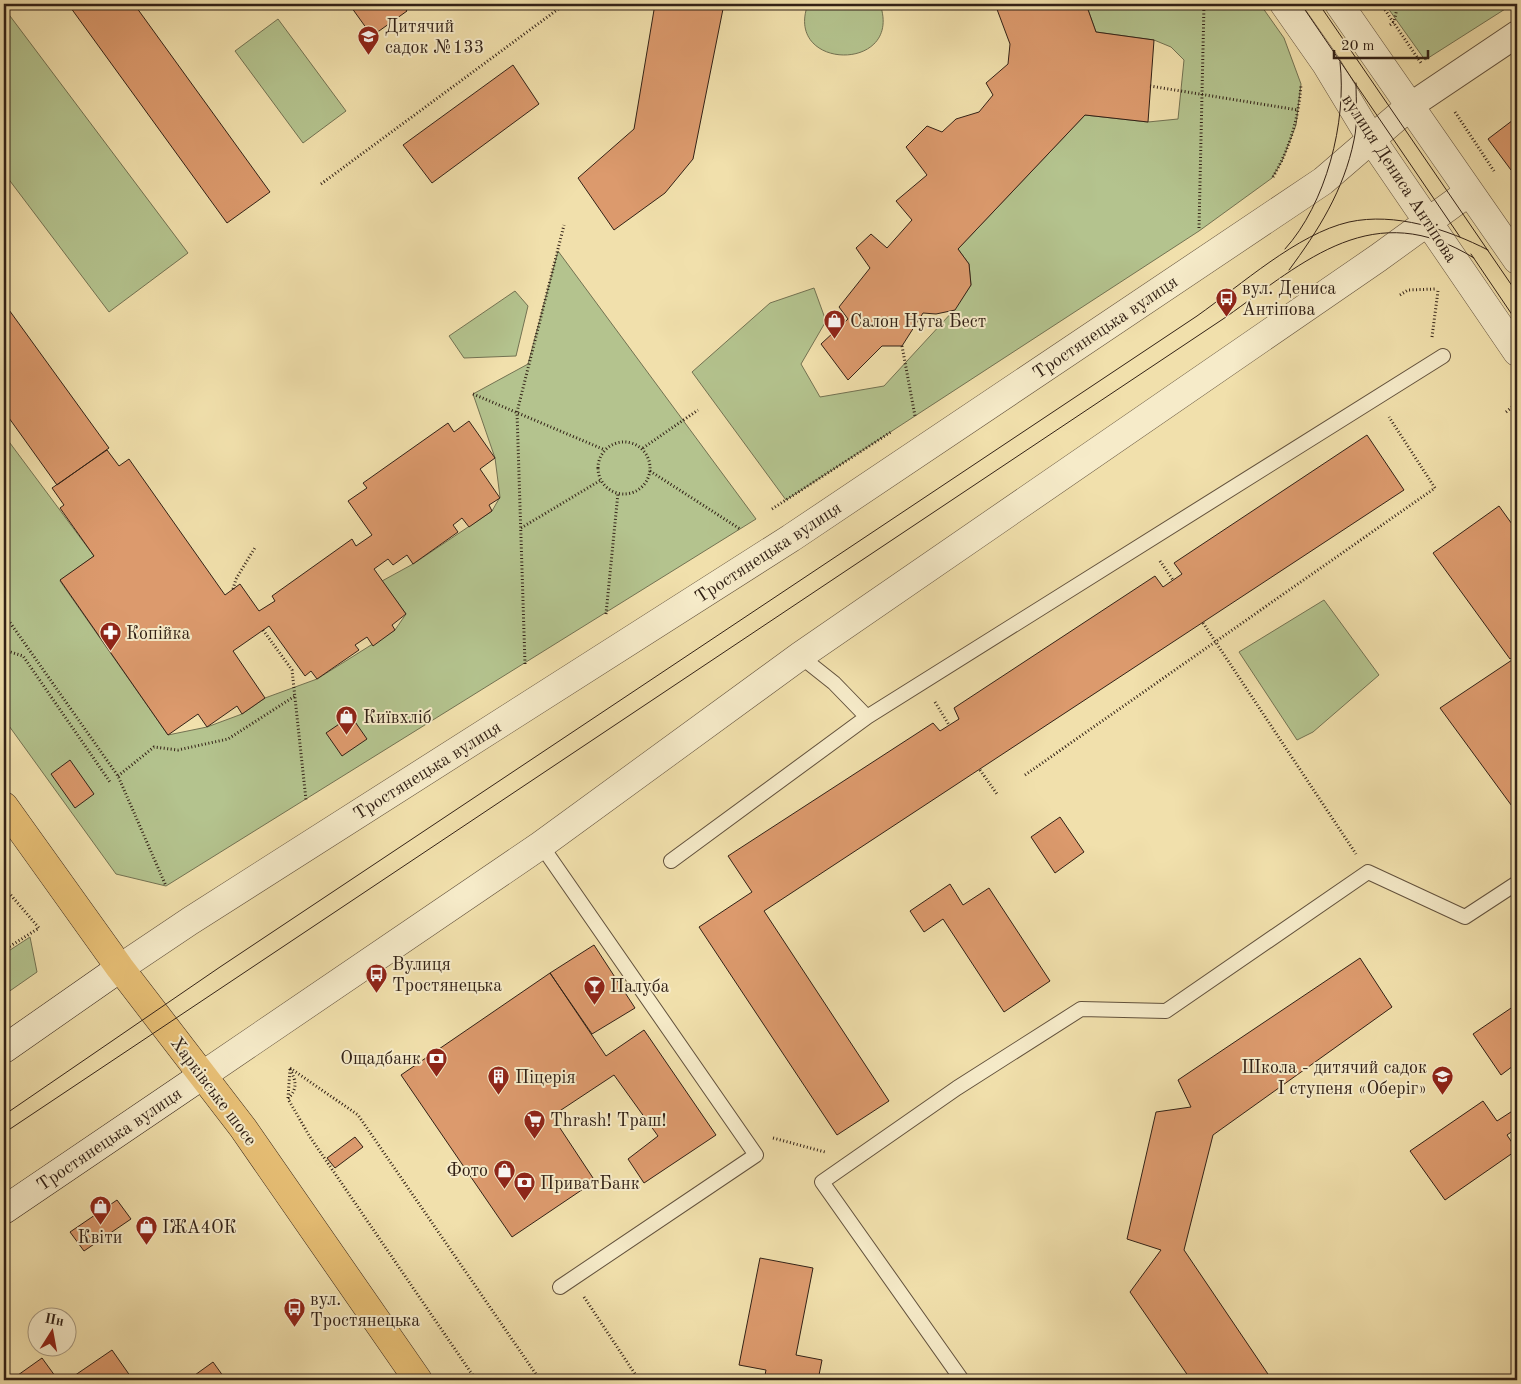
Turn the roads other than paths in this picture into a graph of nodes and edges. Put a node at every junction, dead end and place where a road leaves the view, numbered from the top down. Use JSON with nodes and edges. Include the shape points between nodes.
{"nodes":[{"id":1,"x":1284,"y":4,"type":"edge"},
{"id":2,"x":1339,"y":4,"type":"edge"},
{"id":3,"x":1517,"y":34,"type":"edge"},
{"id":4,"x":1410,"y":106,"type":"junction"},
{"id":5,"x":1372,"y":140,"type":"junction"},
{"id":6,"x":1469,"y":192,"type":"junction"},
{"id":7,"x":1428,"y":223,"type":"junction"},
{"id":8,"x":1517,"y":260,"type":"edge"},
{"id":9,"x":1517,"y":352,"type":"edge"},
{"id":10,"x":1444,"y":356,"type":"dead end"},
{"id":11,"x":800,"y":656,"type":"junction"},
{"id":12,"x":867,"y":717,"type":"junction"},
{"id":13,"x":4,"y":806,"type":"edge"},
{"id":14,"x":541,"y":845,"type":"junction"},
{"id":15,"x":671,"y":861,"type":"dead end"},
{"id":16,"x":1517,"y":883,"type":"edge"},
{"id":17,"x":120,"y":968,"type":"junction"},
{"id":18,"x":4,"y":1049,"type":"edge"},
{"id":19,"x":203,"y":1075,"type":"junction"},
{"id":20,"x":4,"y":1210,"type":"edge"},
{"id":21,"x":560,"y":1287,"type":"dead end"},
{"id":22,"x":418,"y":1380,"type":"edge"},
{"id":23,"x":962,"y":1380,"type":"edge"}],
"edges":[{"from":1,"to":5,"type":"street","name":"вулиця Дениса Антіпова","via":[[1326,64]]},
{"from":2,"to":4,"type":"street"},
{"from":3,"to":4,"type":"street","name":"Тростянецька вулиця"},
{"from":4,"to":5,"type":"street","name":"Тростянецька вулиця"},
{"from":4,"to":6,"type":"street"},
{"from":5,"to":7,"type":"street","name":"вулиця Дениса Антіпова"},
{"from":5,"to":17,"type":"street","name":"Тростянецька вулиця","via":[[1323,180],[791,538]]},
{"from":6,"to":7,"type":"street","name":"Тростянецька вулиця"},
{"from":6,"to":8,"type":"street"},
{"from":7,"to":9,"type":"street","name":"вулиця Дениса Антіпова"},
{"from":7,"to":11,"type":"street","name":"Тростянецька вулиця"},
{"from":10,"to":12,"type":"lane"},
{"from":11,"to":12,"type":"lane","via":[[834,683]]},
{"from":11,"to":14,"type":"street","name":"Тростянецька вулиця"},
{"from":12,"to":15,"type":"lane"},
{"from":13,"to":17,"type":"main road","name":"Харківське шосе"},
{"from":14,"to":19,"type":"street","name":"Тростянецька вулиця"},
{"from":14,"to":21,"type":"lane","via":[[756,1155]]},
{"from":16,"to":23,"type":"lane","via":[[1465,917],[1368,872],[1166,1011],[1081,1008],[957,1088],[822,1182]]},
{"from":17,"to":18,"type":"street","name":"Тростянецька вулиця"},
{"from":17,"to":19,"type":"main road","name":"Харківське шосе"},
{"from":19,"to":20,"type":"street","name":"Тростянецька вулиця"},
{"from":19,"to":22,"type":"main road","name":"Харківське шосе"}]}
